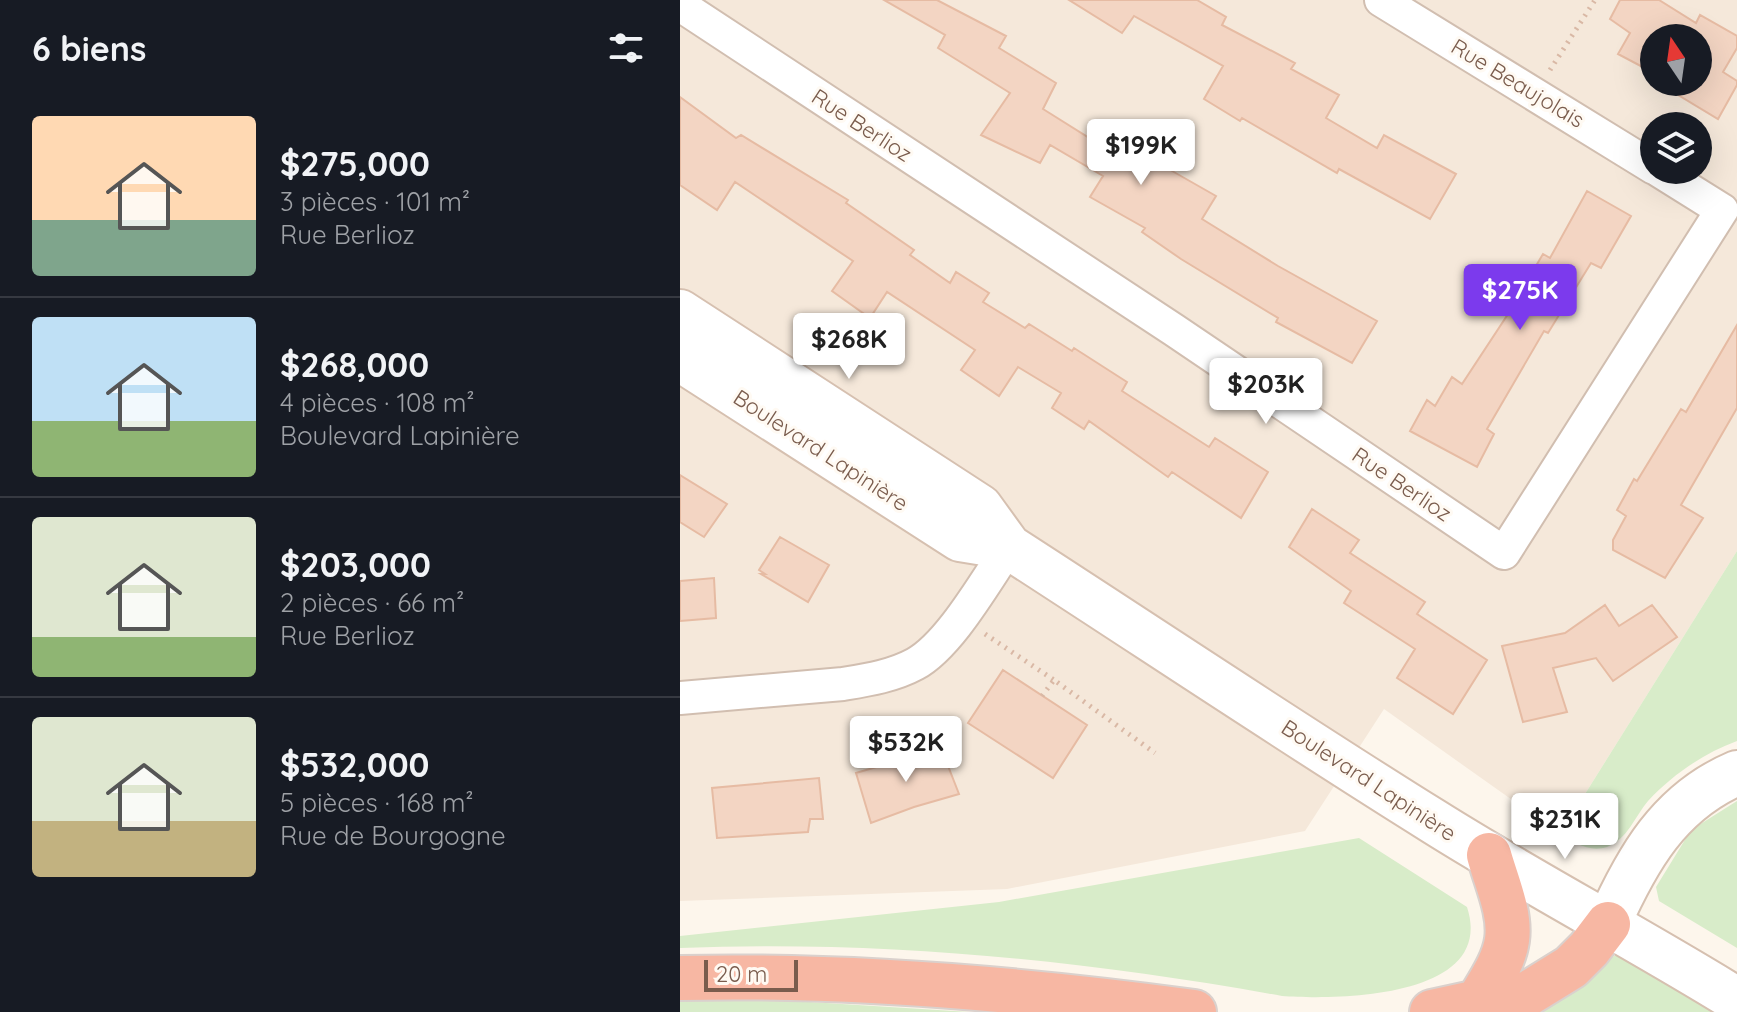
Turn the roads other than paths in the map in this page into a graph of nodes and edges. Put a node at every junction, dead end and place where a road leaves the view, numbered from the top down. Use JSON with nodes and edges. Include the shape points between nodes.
{"nodes":[{"id":1,"x":1381,"y":0,"type":"edge"},
{"id":2,"x":680,"y":5,"type":"edge"},
{"id":3,"x":1640,"y":159,"type":"edge"},
{"id":4,"x":1680,"y":184,"type":"edge"},
{"id":5,"x":1722,"y":210,"type":"joint"},
{"id":6,"x":680,"y":312,"type":"edge"},
{"id":7,"x":680,"y":359,"type":"edge"},
{"id":8,"x":1009,"y":547,"type":"junction"},
{"id":9,"x":680,"y":698,"type":"edge"},
{"id":10,"x":1737,"y":773,"type":"edge"},
{"id":11,"x":1489,"y":855,"type":"junction"},
{"id":12,"x":1608,"y":924,"type":"junction"},
{"id":13,"x":680,"y":978,"type":"edge"},
{"id":14,"x":1737,"y":1000,"type":"edge"},
{"id":15,"x":1478,"y":1002,"type":"junction"},
{"id":16,"x":1194,"y":1012,"type":"edge"},
{"id":17,"x":1432,"y":1012,"type":"edge"}],
"edges":[{"from":1,"to":3,"type":"street","name":"Rue Beaujolais"},
{"from":2,"to":5,"type":"street","name":"Rue Berlioz","via":[[1504,553]]},
{"from":4,"to":5,"type":"street","name":"Rue Beaujolais"},
{"from":6,"to":8,"type":"main road","name":"Boulevard Lapinière","via":[[980,507]]},
{"from":7,"to":8,"type":"main road","name":"Boulevard Lapinière","via":[[960,539]]},
{"from":8,"to":9,"type":"street","via":[[960,617],[918,663],[843,684]]},
{"from":8,"to":11,"type":"main road","name":"Boulevard Lapinière"},
{"from":10,"to":12,"type":"main road","via":[[1700,792],[1659,831]]},
{"from":11,"to":12,"type":"main road","name":"Boulevard Lapinière"},
{"from":11,"to":15,"type":"highway","via":[[1507,941]]},
{"from":12,"to":14,"type":"main road","name":"Boulevard Lapinière"},
{"from":12,"to":15,"type":"highway","via":[[1571,967],[1545,984],[1524,996]]},
{"from":13,"to":16,"type":"highway","via":[[795,977],[954,986]]},
{"from":15,"to":17,"type":"highway"}]}
